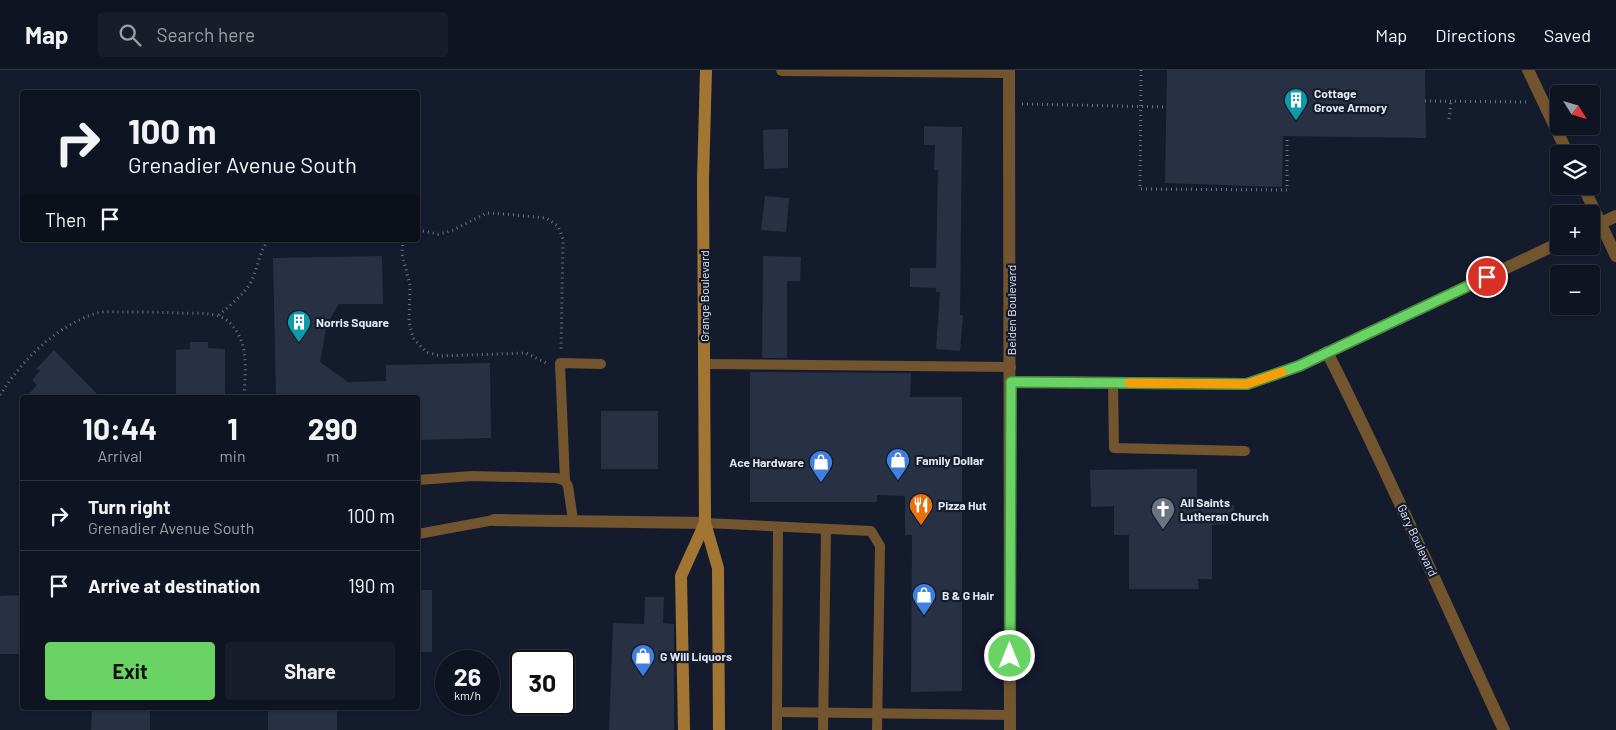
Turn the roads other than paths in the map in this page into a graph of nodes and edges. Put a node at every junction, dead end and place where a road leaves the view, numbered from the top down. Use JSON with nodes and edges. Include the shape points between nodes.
{"nodes":[{"id":1,"x":706,"y":70,"type":"edge"},
{"id":2,"x":782,"y":70,"type":"edge"},
{"id":3,"x":1528,"y":70,"type":"edge"},
{"id":4,"x":1009,"y":71,"type":"edge"},
{"id":5,"x":1564,"y":145,"type":"edge"},
{"id":6,"x":1616,"y":216,"type":"edge"},
{"id":7,"x":1600,"y":224,"type":"edge"},
{"id":8,"x":1600,"y":232,"type":"edge"},
{"id":9,"x":1550,"y":247,"type":"edge"},
{"id":10,"x":1616,"y":256,"type":"edge"},
{"id":11,"x":1327,"y":352,"type":"junction"},
{"id":12,"x":601,"y":364,"type":"dead end"},
{"id":13,"x":704,"y":364,"type":"junction"},
{"id":14,"x":1011,"y":367,"type":"junction"},
{"id":15,"x":1011,"y":382,"type":"junction"},
{"id":16,"x":1113,"y":383,"type":"junction"},
{"id":17,"x":1245,"y":451,"type":"dead end"},
{"id":18,"x":420,"y":480,"type":"edge"},
{"id":19,"x":565,"y":481,"type":"junction"},
{"id":20,"x":494,"y":520,"type":"joint"},
{"id":21,"x":573,"y":520,"type":"junction"},
{"id":22,"x":705,"y":523,"type":"junction"},
{"id":23,"x":778,"y":527,"type":"junction"},
{"id":24,"x":826,"y":529,"type":"junction"},
{"id":25,"x":420,"y":534,"type":"edge"},
{"id":26,"x":777,"y":712,"type":"junction"},
{"id":27,"x":823,"y":713,"type":"junction"},
{"id":28,"x":877,"y":714,"type":"junction"},
{"id":29,"x":1010,"y":715,"type":"junction"},
{"id":30,"x":684,"y":730,"type":"edge"},
{"id":31,"x":719,"y":730,"type":"edge"},
{"id":32,"x":777,"y":730,"type":"edge"},
{"id":33,"x":823,"y":730,"type":"edge"},
{"id":34,"x":877,"y":730,"type":"edge"},
{"id":35,"x":1010,"y":730,"type":"edge"},
{"id":36,"x":1504,"y":730,"type":"edge"}],
"edges":[{"from":1,"to":13,"type":"street","name":"Grange Boulevard"},
{"from":2,"to":4,"type":"street"},
{"from":3,"to":5,"type":"street"},
{"from":4,"to":14,"type":"street","name":"Belden Boulevard"},
{"from":6,"to":7,"type":"street"},
{"from":8,"to":10,"type":"street"},
{"from":9,"to":11,"type":"street"},
{"from":11,"to":16,"type":"street","via":[[1299,366],[1247,384]]},
{"from":11,"to":36,"type":"street","name":"Gary Boulevard","via":[[1411,524]]},
{"from":12,"to":19,"type":"lane","via":[[560,363]]},
{"from":13,"to":14,"type":"lane"},
{"from":13,"to":22,"type":"street","name":"Grange Boulevard"},
{"from":14,"to":15,"type":"street","name":"Belden Boulevard"},
{"from":15,"to":16,"type":"street"},
{"from":15,"to":29,"type":"street","name":"Belden Boulevard"},
{"from":16,"to":17,"type":"lane","via":[[1114,448]]},
{"from":18,"to":19,"type":"lane","via":[[472,476],[557,478]]},
{"from":19,"to":21,"type":"lane"},
{"from":20,"to":21,"type":"street"},
{"from":20,"to":25,"type":"lane"},
{"from":21,"to":22,"type":"street"},
{"from":22,"to":23,"type":"lane"},
{"from":22,"to":30,"type":"street","name":"Grange Boulevard","via":[[681,576]]},
{"from":22,"to":31,"type":"street","name":"Grange Boulevard","via":[[718,568]]},
{"from":23,"to":24,"type":"lane"},
{"from":23,"to":26,"type":"lane"},
{"from":24,"to":27,"type":"lane"},
{"from":24,"to":28,"type":"lane","via":[[871,531],[880,546]]},
{"from":26,"to":27,"type":"lane"},
{"from":26,"to":32,"type":"lane"},
{"from":27,"to":28,"type":"lane"},
{"from":27,"to":33,"type":"lane"},
{"from":28,"to":29,"type":"lane"},
{"from":28,"to":34,"type":"lane"},
{"from":29,"to":35,"type":"street","name":"Belden Boulevard"}]}
